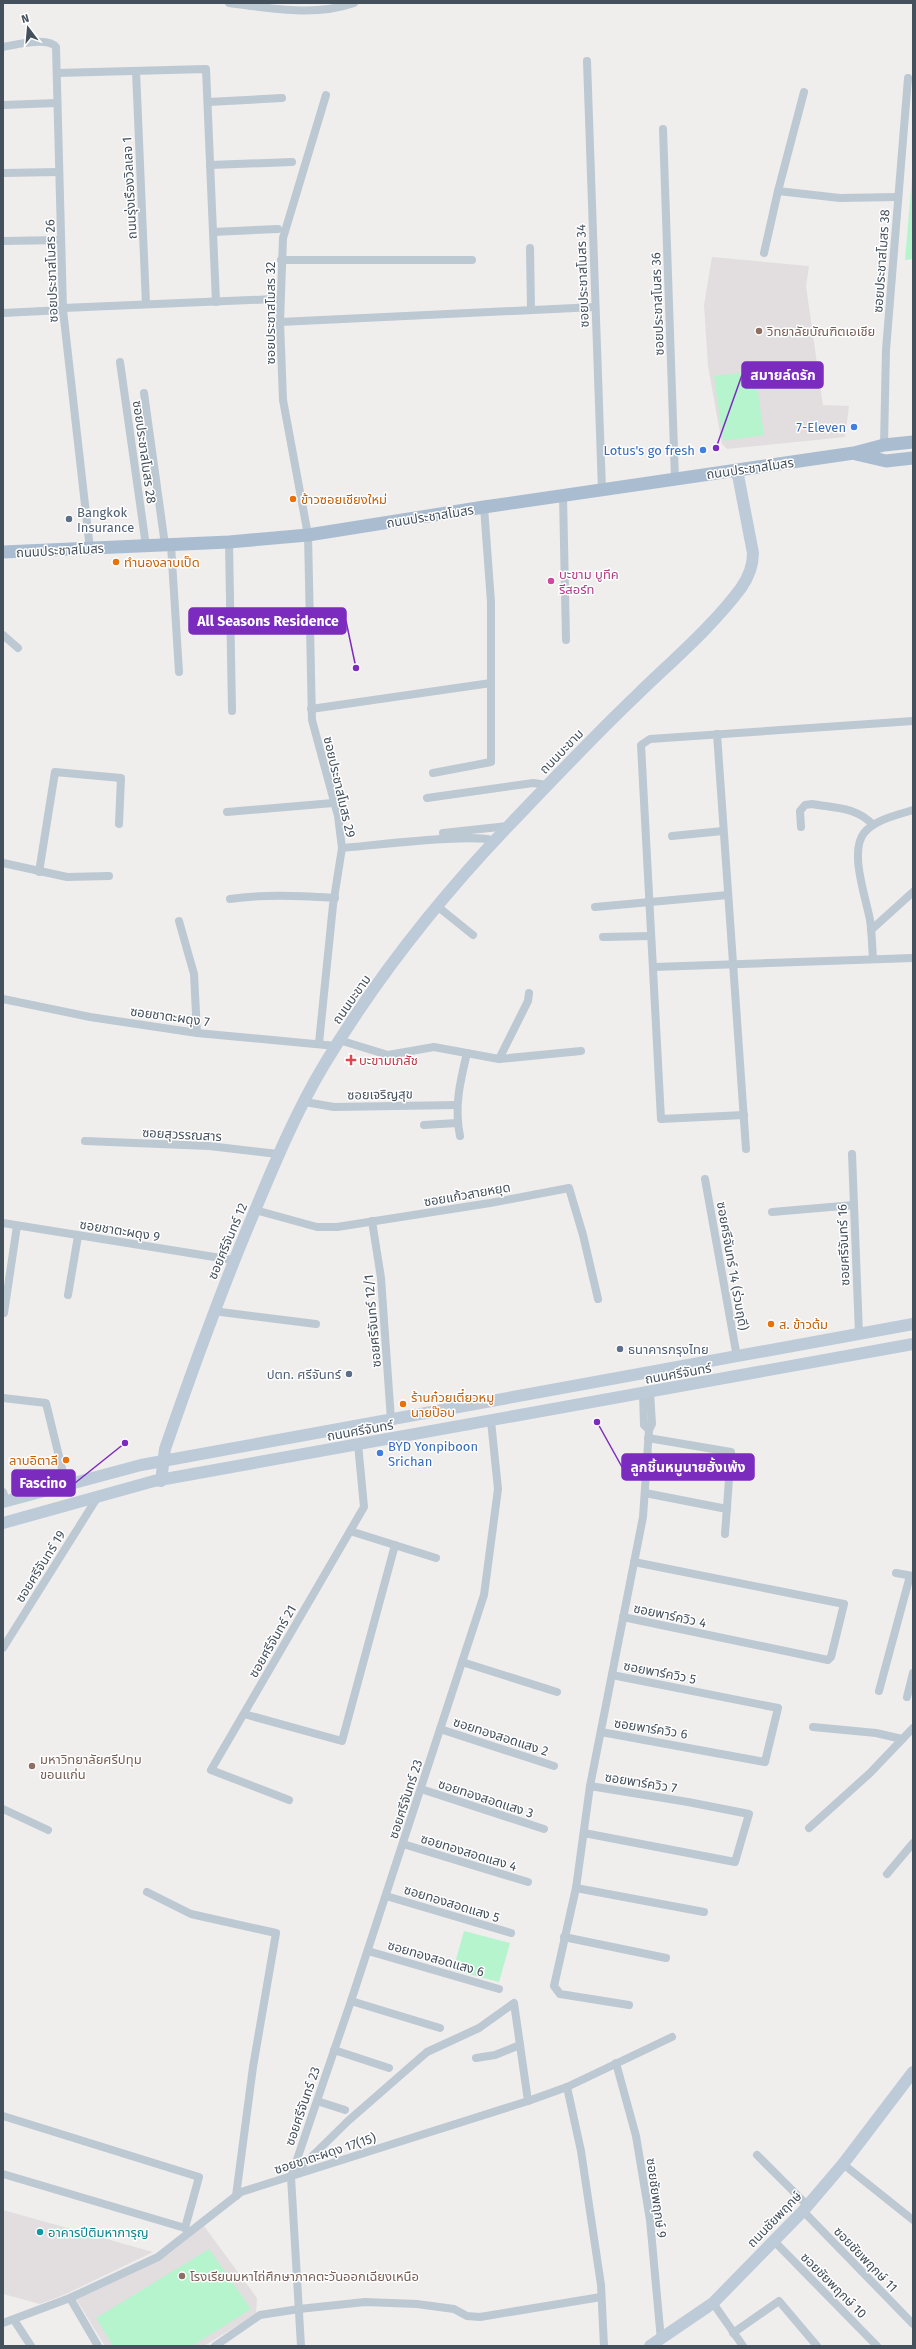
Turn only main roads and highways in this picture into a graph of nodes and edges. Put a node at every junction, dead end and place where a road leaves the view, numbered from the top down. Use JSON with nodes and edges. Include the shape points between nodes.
{"nodes":[{"id":1,"x":913,"y":442,"type":"edge"},
{"id":2,"x":854,"y":453,"type":"junction"},
{"id":3,"x":913,"y":458,"type":"edge"},
{"id":4,"x":737,"y":470,"type":"junction"},
{"id":5,"x":3,"y":552,"type":"edge"},
{"id":6,"x":338,"y":1043,"type":"joint"},
{"id":7,"x":913,"y":1324,"type":"edge"},
{"id":8,"x":913,"y":1344,"type":"edge"},
{"id":9,"x":162,"y":1461,"type":"junction"},
{"id":10,"x":161,"y":1481,"type":"junction"},
{"id":11,"x":4,"y":1498,"type":"edge"},
{"id":12,"x":3,"y":1523,"type":"edge"},
{"id":13,"x":913,"y":2072,"type":"edge"},
{"id":14,"x":650,"y":2346,"type":"edge"}],
"edges":[{"from":1,"to":2,"type":"main road","name":"ถนนประชาสโมสร","via":[[884,445]]},
{"from":2,"to":3,"type":"main road","name":"ถนนประชาสโมสร","via":[[886,461]]},
{"from":2,"to":4,"type":"main road","name":"ถนนประชาสโมสร"},
{"from":4,"to":5,"type":"main road","name":"ถนนประชาสโมสร","via":[[308,535],[230,542]]},
{"from":4,"to":6,"type":"main road","name":"ถนนบะขาม","via":[[753,553],[752,566],[742,586],[701,633],[618,712],[494,841],[437,906],[364,1003]]},
{"from":6,"to":9,"type":"main road","name":"ซอยศรีจันทร์ 12","via":[[278,1154],[233,1260]]},
{"from":7,"to":9,"type":"main road","name":"ถนนศรีจันทร์"},
{"from":8,"to":10,"type":"main road","name":"ถนนศรีจันทร์"},
{"from":9,"to":10,"type":"main road","name":"ซอยศรีจันทร์ 12"},
{"from":9,"to":11,"type":"main road","name":"ถนนศรีจันทร์"},
{"from":10,"to":12,"type":"main road","name":"ถนนศรีจันทร์"},
{"from":13,"to":14,"type":"main road","name":"ถนนชัยพฤกษ์","via":[[805,2208],[713,2303]]}]}
